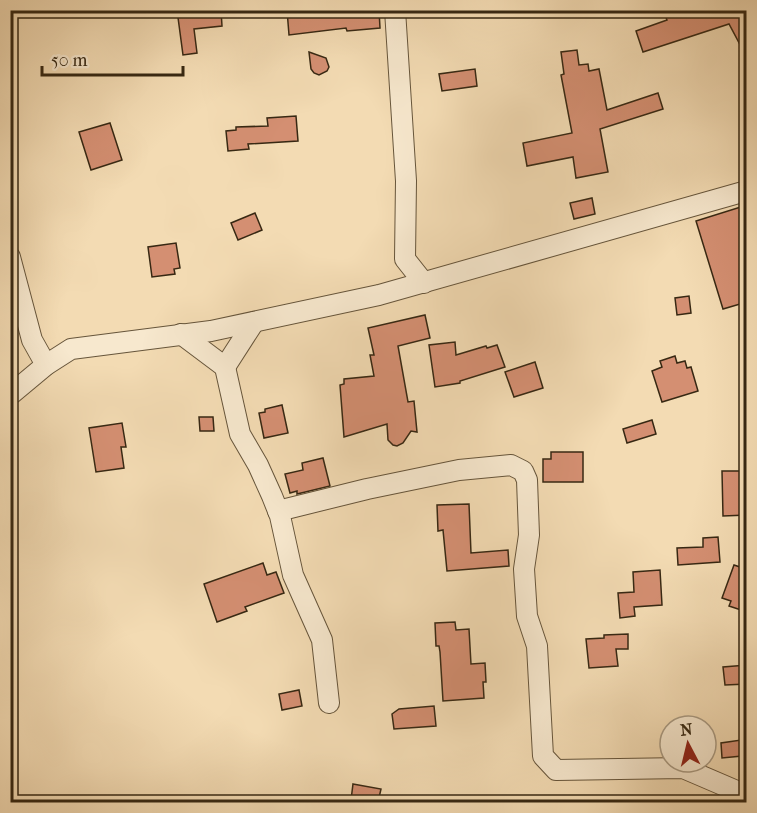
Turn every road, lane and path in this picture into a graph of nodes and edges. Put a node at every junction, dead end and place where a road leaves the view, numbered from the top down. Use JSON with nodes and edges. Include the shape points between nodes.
{"nodes":[{"id":1,"x":395,"y":10,"type":"edge"},
{"id":2,"x":747,"y":191,"type":"edge"},
{"id":3,"x":10,"y":257,"type":"edge"},
{"id":4,"x":424,"y":283,"type":"junction"},
{"id":5,"x":254,"y":322,"type":"junction"},
{"id":6,"x":181,"y":334,"type":"junction"},
{"id":7,"x":46,"y":365,"type":"junction"},
{"id":8,"x":225,"y":367,"type":"junction"},
{"id":9,"x":10,"y":395,"type":"edge"},
{"id":10,"x":278,"y":511,"type":"junction"},
{"id":11,"x":329,"y":703,"type":"dead end"},
{"id":12,"x":747,"y":795,"type":"edge"}],
"edges":[{"from":1,"to":4,"type":"street","via":[[406,181],[405,259]]},
{"from":2,"to":4,"type":"street"},
{"from":3,"to":7,"type":"street","via":[[32,340]]},
{"from":4,"to":5,"type":"street"},
{"from":5,"to":6,"type":"street"},
{"from":5,"to":8,"type":"street"},
{"from":6,"to":7,"type":"street","via":[[71,349]]},
{"from":6,"to":8,"type":"street"},
{"from":7,"to":9,"type":"street"},
{"from":8,"to":10,"type":"street","via":[[240,434]]},
{"from":10,"to":11,"type":"street","via":[[293,575],[322,640]]},
{"from":10,"to":12,"type":"street","via":[[459,470],[512,465],[522,471],[527,480],[529,535],[524,569],[527,616],[537,646],[543,756],[556,770],[683,768]]}]}
